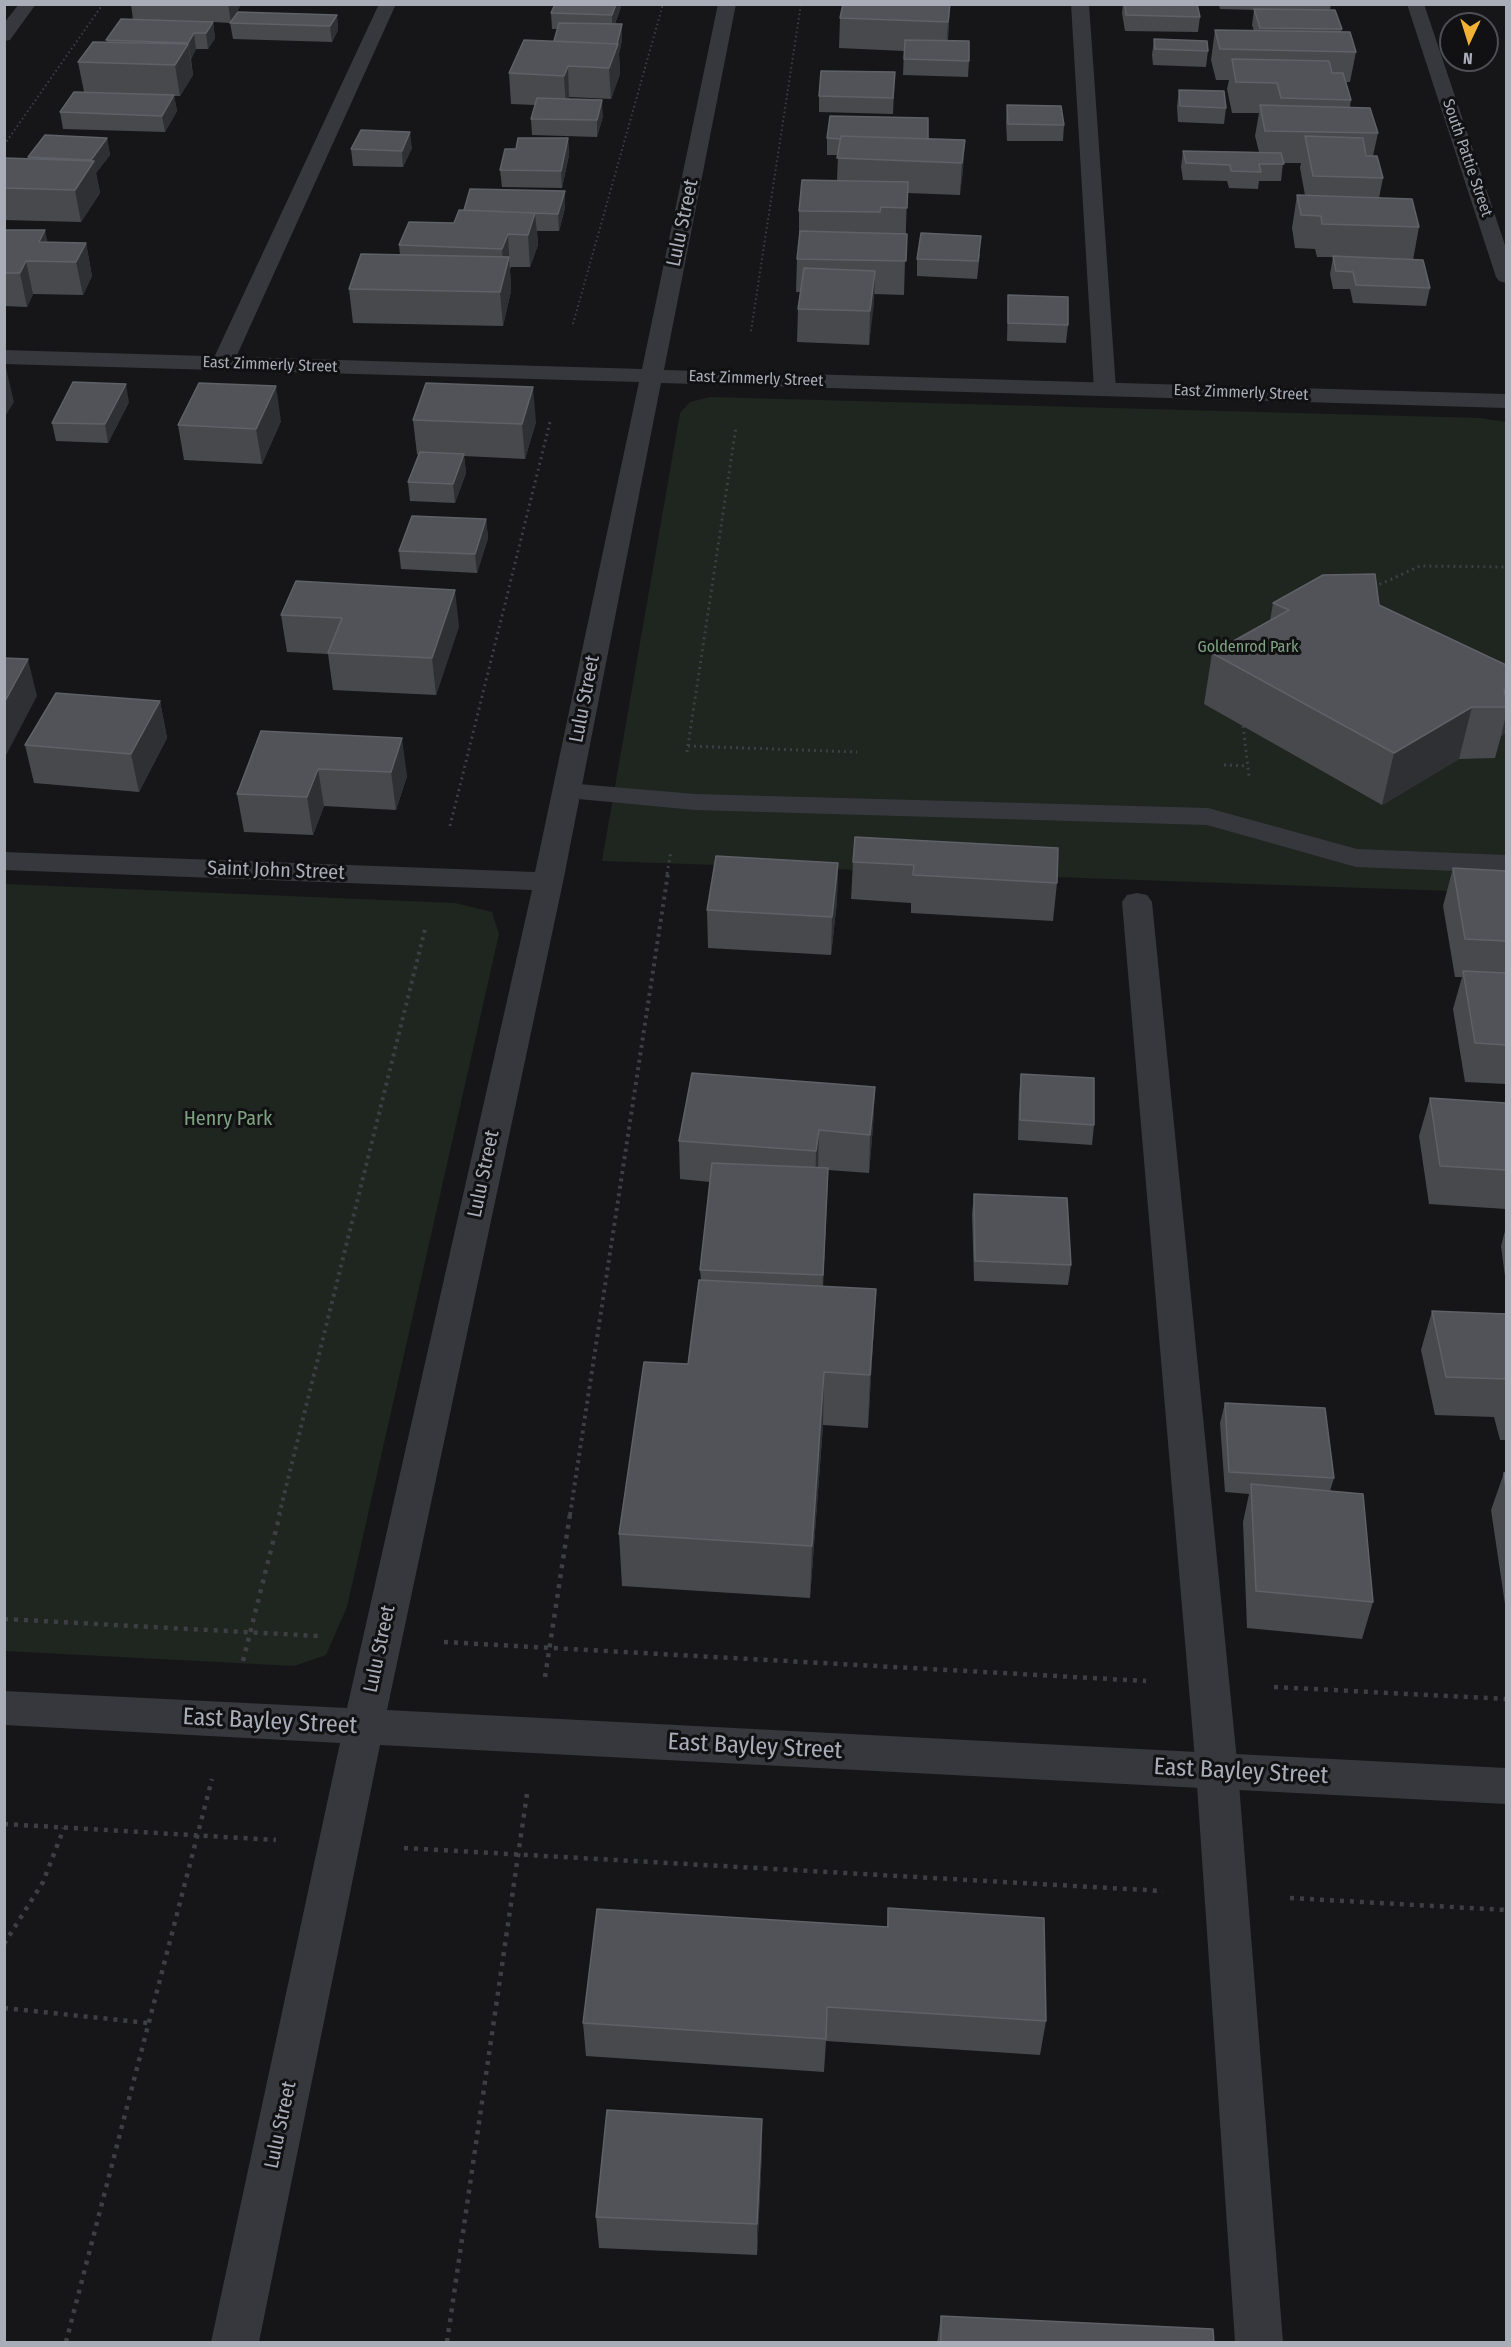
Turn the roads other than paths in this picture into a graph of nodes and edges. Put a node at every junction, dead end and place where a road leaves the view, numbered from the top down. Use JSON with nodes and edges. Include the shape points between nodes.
{"nodes":[{"id":1,"x":28,"y":4,"type":"edge"},
{"id":2,"x":388,"y":4,"type":"edge"},
{"id":3,"x":727,"y":4,"type":"edge"},
{"id":4,"x":1080,"y":4,"type":"edge"},
{"id":5,"x":1415,"y":4,"type":"edge"},
{"id":6,"x":4,"y":36,"type":"edge"},
{"id":7,"x":1506,"y":277,"type":"edge"},
{"id":8,"x":4,"y":357,"type":"edge"},
{"id":9,"x":222,"y":364,"type":"junction"},
{"id":10,"x":651,"y":376,"type":"junction"},
{"id":11,"x":1105,"y":389,"type":"junction"},
{"id":12,"x":1506,"y":401,"type":"edge"},
{"id":13,"x":567,"y":791,"type":"junction"},
{"id":14,"x":4,"y":861,"type":"edge"},
{"id":15,"x":1506,"y":864,"type":"edge"},
{"id":16,"x":548,"y":882,"type":"junction"},
{"id":17,"x":1137,"y":902,"type":"dead end"},
{"id":18,"x":4,"y":1708,"type":"edge"},
{"id":19,"x":363,"y":1727,"type":"junction"},
{"id":20,"x":1218,"y":1771,"type":"junction"},
{"id":21,"x":1506,"y":1786,"type":"edge"},
{"id":22,"x":235,"y":2343,"type":"edge"},
{"id":23,"x":1259,"y":2343,"type":"edge"}],
"edges":[{"from":1,"to":6,"type":"street"},
{"from":2,"to":9,"type":"street"},
{"from":3,"to":10,"type":"street","name":"Lulu Street"},
{"from":4,"to":11,"type":"street"},
{"from":5,"to":7,"type":"street","name":"South Pattie Street"},
{"from":8,"to":9,"type":"street","name":"East Zimmerly Street"},
{"from":9,"to":10,"type":"street","name":"East Zimmerly Street"},
{"from":10,"to":11,"type":"street","name":"East Zimmerly Street"},
{"from":10,"to":13,"type":"street","name":"Lulu Street"},
{"from":11,"to":12,"type":"street","name":"East Zimmerly Street"},
{"from":13,"to":15,"type":"street","via":[[679,801],[1208,817],[1356,858]]},
{"from":13,"to":16,"type":"street","name":"Lulu Street"},
{"from":14,"to":16,"type":"street","name":"Saint John Street"},
{"from":16,"to":19,"type":"street","name":"Lulu Street"},
{"from":17,"to":20,"type":"street"},
{"from":18,"to":19,"type":"street","name":"East Bayley Street"},
{"from":19,"to":20,"type":"street","name":"East Bayley Street"},
{"from":19,"to":22,"type":"street","name":"Lulu Street"},
{"from":20,"to":21,"type":"street","name":"East Bayley Street"},
{"from":20,"to":23,"type":"street"}]}
